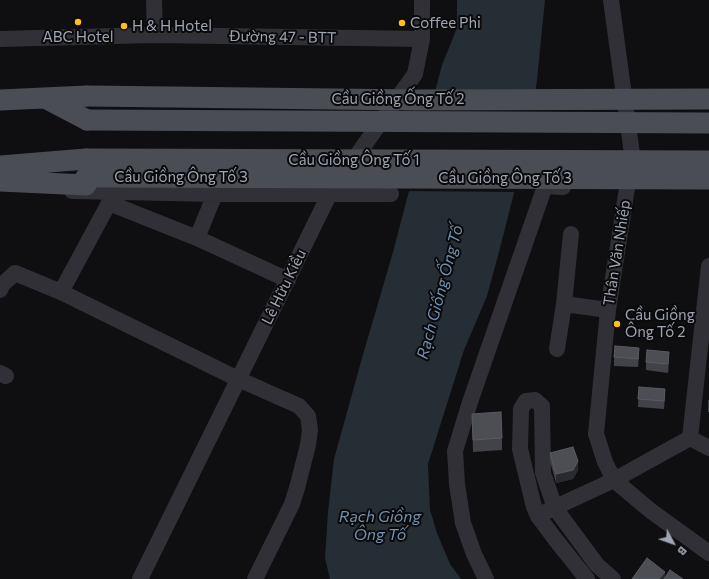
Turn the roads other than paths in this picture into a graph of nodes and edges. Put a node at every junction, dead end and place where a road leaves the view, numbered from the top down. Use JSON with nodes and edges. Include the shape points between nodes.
{"nodes":[{"id":1,"x":154,"y":0,"type":"edge"},
{"id":2,"x":422,"y":0,"type":"edge"},
{"id":3,"x":611,"y":0,"type":"edge"},
{"id":4,"x":155,"y":35,"type":"junction"},
{"id":5,"x":0,"y":39,"type":"edge"},
{"id":6,"x":422,"y":39,"type":"junction"},
{"id":7,"x":45,"y":98,"type":"junction"},
{"id":8,"x":709,"y":99,"type":"edge"},
{"id":9,"x":0,"y":100,"type":"edge"},
{"id":10,"x":709,"y":123,"type":"edge"},
{"id":11,"x":709,"y":161,"type":"edge"},
{"id":12,"x":0,"y":166,"type":"edge"},
{"id":13,"x":0,"y":171,"type":"edge"},
{"id":14,"x":86,"y":173,"type":"junction"},
{"id":15,"x":709,"y":179,"type":"edge"},
{"id":16,"x":0,"y":181,"type":"edge"},
{"id":17,"x":627,"y":188,"type":"junction"},
{"id":18,"x":709,"y":188,"type":"edge"},
{"id":19,"x":0,"y":190,"type":"edge"},
{"id":20,"x":330,"y":193,"type":"junction"},
{"id":21,"x":215,"y":194,"type":"junction"},
{"id":22,"x":391,"y":194,"type":"dead end"},
{"id":23,"x":109,"y":197,"type":"junction"},
{"id":24,"x":571,"y":234,"type":"dead end"},
{"id":25,"x":197,"y":238,"type":"junction"},
{"id":26,"x":709,"y":269,"type":"edge"},
{"id":27,"x":288,"y":280,"type":"junction"},
{"id":28,"x":0,"y":290,"type":"edge"},
{"id":29,"x":61,"y":292,"type":"junction"},
{"id":30,"x":564,"y":304,"type":"junction"},
{"id":31,"x":608,"y":310,"type":"junction"},
{"id":32,"x":557,"y":349,"type":"dead end"},
{"id":33,"x":238,"y":379,"type":"junction"},
{"id":34,"x":690,"y":438,"type":"junction"},
{"id":35,"x":709,"y":448,"type":"edge"},
{"id":36,"x":614,"y":480,"type":"junction"},
{"id":37,"x":555,"y":508,"type":"junction"},
{"id":38,"x":538,"y":516,"type":"junction"},
{"id":39,"x":709,"y":553,"type":"edge"},
{"id":40,"x":140,"y":579,"type":"edge"},
{"id":41,"x":255,"y":579,"type":"edge"},
{"id":42,"x":486,"y":579,"type":"edge"},
{"id":43,"x":587,"y":579,"type":"edge"},
{"id":44,"x":613,"y":579,"type":"edge"}],
"edges":[{"from":1,"to":4,"type":"street"},
{"from":2,"to":6,"type":"street","name":"Lê Hữu Kiều"},
{"from":3,"to":17,"type":"street","name":"Thân Văn Nhiếp","via":[[633,161]]},
{"from":4,"to":5,"type":"street","name":"Đường 47 - BTT"},
{"from":4,"to":6,"type":"street","name":"Đường 47 - BTT"},
{"from":6,"to":20,"type":"street","name":"Lê Hữu Kiều","via":[[415,74]]},
{"from":7,"to":8,"type":"main road","name":"Cầu Giồng Ống Tố 2","bridge":true,"via":[[87,96],[416,100]]},
{"from":7,"to":9,"type":"main road","name":"Cầu Giồng Ống Tố 2"},
{"from":7,"to":10,"type":"main road","bridge":true,"via":[[87,120]]},
{"from":11,"to":14,"type":"main road","name":"Cầu Giồng Ông Tố 1","bridge":true},
{"from":12,"to":14,"type":"main road","name":"Cầu Giồng Ông Tố 1"},
{"from":13,"to":14,"type":"main road"},
{"from":14,"to":15,"type":"main road","name":"Cầu Giồng Ông Tố 3","bridge":true},
{"from":14,"to":16,"type":"main road"},
{"from":14,"to":18,"type":"main road","name":"Cầu Giồng Ông Tố 3"},
{"from":17,"to":18,"type":"street"},
{"from":17,"to":31,"type":"street","name":"Thân Văn Nhiếp"},
{"from":17,"to":42,"type":"street","via":[[546,186],[455,451],[463,523]]},
{"from":19,"to":23,"type":"street"},
{"from":20,"to":21,"type":"street"},
{"from":20,"to":22,"type":"street"},
{"from":20,"to":27,"type":"street","name":"Lê Hữu Kiều"},
{"from":21,"to":23,"type":"street"},
{"from":21,"to":25,"type":"street"},
{"from":23,"to":25,"type":"street"},
{"from":23,"to":29,"type":"street"},
{"from":24,"to":30,"type":"street"},
{"from":25,"to":27,"type":"street"},
{"from":26,"to":34,"type":"street"},
{"from":27,"to":33,"type":"street","name":"Lê Hữu Kiều"},
{"from":28,"to":29,"type":"street","via":[[15,273]]},
{"from":29,"to":33,"type":"street"},
{"from":30,"to":31,"type":"street"},
{"from":30,"to":32,"type":"street"},
{"from":31,"to":36,"type":"street","name":"Thân Văn Nhiếp","via":[[596,434]]},
{"from":33,"to":40,"type":"street","name":"Lê Hữu Kiều"},
{"from":33,"to":41,"type":"street","via":[[299,406],[308,416],[310,430],[305,462],[292,504]]},
{"from":34,"to":35,"type":"street"},
{"from":34,"to":36,"type":"street"},
{"from":36,"to":37,"type":"street"},
{"from":36,"to":39,"type":"street","name":"Thân Văn Nhiếp","via":[[651,511]]},
{"from":37,"to":38,"type":"street"},
{"from":37,"to":38,"type":"street","via":[[543,473],[542,406],[535,400],[526,401],[521,409],[520,449]]},
{"from":37,"to":44,"type":"street","via":[[598,566]]},
{"from":38,"to":43,"type":"street"}]}
